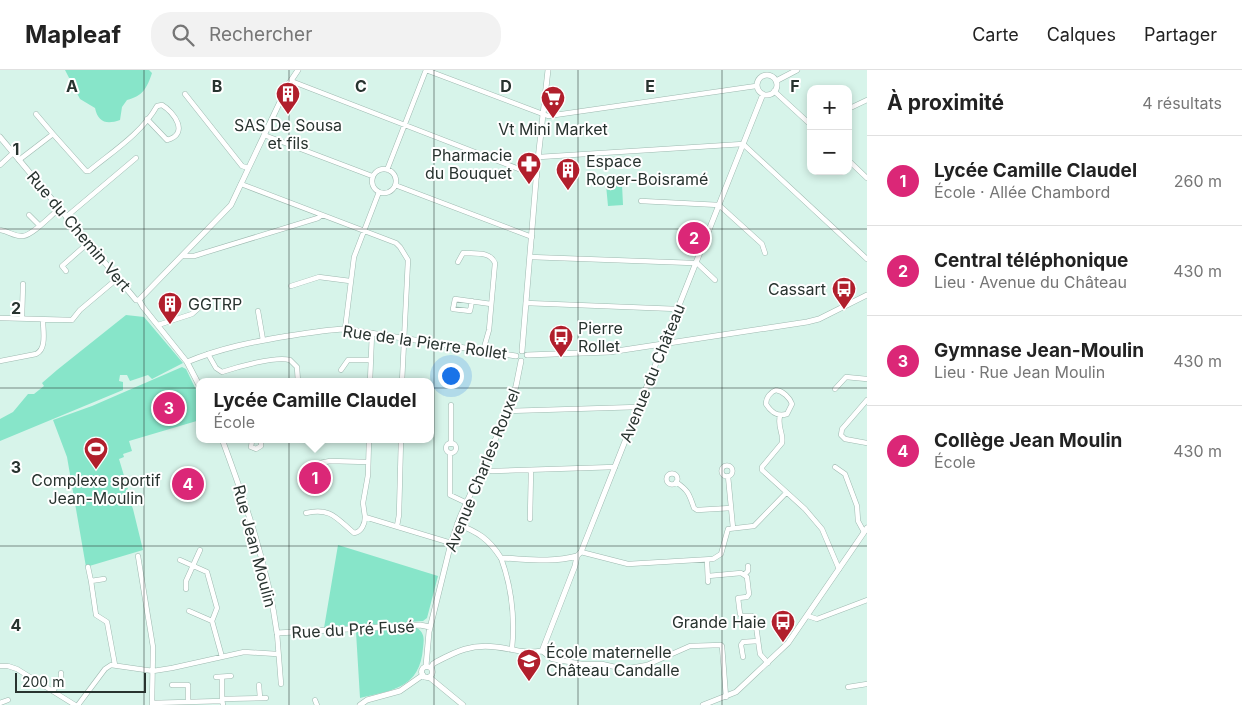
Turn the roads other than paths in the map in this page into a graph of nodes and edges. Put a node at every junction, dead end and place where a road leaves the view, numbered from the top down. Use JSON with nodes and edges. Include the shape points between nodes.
{"nodes":[{"id":1,"x":298,"y":70,"type":"edge"},
{"id":2,"x":426,"y":70,"type":"edge"},
{"id":3,"x":548,"y":70,"type":"edge"},
{"id":4,"x":798,"y":70,"type":"edge"},
{"id":5,"x":762,"y":73,"type":"edge"},
{"id":6,"x":290,"y":81,"type":"junction"},
{"id":7,"x":776,"y":81,"type":"junction"},
{"id":8,"x":756,"y":86,"type":"junction"},
{"id":9,"x":774,"y":91,"type":"junction"},
{"id":10,"x":184,"y":94,"type":"dead end"},
{"id":11,"x":763,"y":94,"type":"junction"},
{"id":12,"x":867,"y":100,"type":"edge"},
{"id":13,"x":852,"y":107,"type":"edge"},
{"id":14,"x":36,"y":114,"type":"dead end"},
{"id":15,"x":543,"y":115,"type":"junction"},
{"id":16,"x":147,"y":119,"type":"junction"},
{"id":17,"x":807,"y":122,"type":"edge"},
{"id":18,"x":404,"y":126,"type":"junction"},
{"id":19,"x":53,"y":134,"type":"junction"},
{"id":20,"x":264,"y":135,"type":"junction"},
{"id":21,"x":0,"y":137,"type":"edge"},
{"id":22,"x":742,"y":144,"type":"junction"},
{"id":23,"x":14,"y":154,"type":"junction"},
{"id":24,"x":539,"y":157,"type":"junction"},
{"id":25,"x":136,"y":158,"type":"dead end"},
{"id":26,"x":19,"y":160,"type":"junction"},
{"id":27,"x":852,"y":164,"type":"edge"},
{"id":28,"x":0,"y":165,"type":"edge"},
{"id":29,"x":248,"y":168,"type":"junction"},
{"id":30,"x":387,"y":170,"type":"junction"},
{"id":31,"x":372,"y":176,"type":"junction"},
{"id":32,"x":537,"y":176,"type":"junction"},
{"id":33,"x":867,"y":178,"type":"edge"},
{"id":34,"x":241,"y":184,"type":"junction"},
{"id":35,"x":395,"y":185,"type":"junction"},
{"id":36,"x":379,"y":192,"type":"junction"},
{"id":37,"x":641,"y":201,"type":"dead end"},
{"id":38,"x":719,"y":205,"type":"junction"},
{"id":39,"x":59,"y":208,"type":"junction"},
{"id":40,"x":29,"y":214,"type":"dead end"},
{"id":41,"x":322,"y":215,"type":"junction"},
{"id":42,"x":66,"y":217,"type":"junction"},
{"id":43,"x":39,"y":225,"type":"junction"},
{"id":44,"x":0,"y":230,"type":"edge"},
{"id":45,"x":364,"y":231,"type":"junction"},
{"id":46,"x":532,"y":238,"type":"junction"},
{"id":47,"x":88,"y":243,"type":"junction"},
{"id":48,"x":765,"y":253,"type":"dead end"},
{"id":49,"x":182,"y":256,"type":"junction"},
{"id":50,"x":530,"y":257,"type":"junction"},
{"id":51,"x":867,"y":259,"type":"edge"},
{"id":52,"x":458,"y":262,"type":"dead end"},
{"id":53,"x":696,"y":264,"type":"junction"},
{"id":54,"x":66,"y":271,"type":"dead end"},
{"id":55,"x":118,"y":278,"type":"junction"},
{"id":56,"x":715,"y":280,"type":"dead end"},
{"id":57,"x":350,"y":281,"type":"junction"},
{"id":58,"x":23,"y":284,"type":"dead end"},
{"id":59,"x":291,"y":286,"type":"dead end"},
{"id":60,"x":867,"y":295,"type":"edge"},
{"id":61,"x":139,"y":300,"type":"junction"},
{"id":62,"x":472,"y":301,"type":"dead end"},
{"id":63,"x":526,"y":303,"type":"junction"},
{"id":64,"x":491,"y":304,"type":"junction"},
{"id":65,"x":201,"y":306,"type":"dead end"},
{"id":66,"x":678,"y":308,"type":"junction"},
{"id":67,"x":258,"y":310,"type":"dead end"},
{"id":68,"x":0,"y":318,"type":"edge"},
{"id":69,"x":22,"y":318,"type":"junction"},
{"id":70,"x":43,"y":320,"type":"junction"},
{"id":71,"x":158,"y":325,"type":"junction"},
{"id":72,"x":345,"y":329,"type":"junction"},
{"id":73,"x":372,"y":332,"type":"junction"},
{"id":74,"x":404,"y":337,"type":"junction"},
{"id":75,"x":263,"y":340,"type":"junction"},
{"id":76,"x":663,"y":345,"type":"junction"},
{"id":77,"x":483,"y":350,"type":"junction"},
{"id":78,"x":522,"y":350,"type":"junction"},
{"id":79,"x":208,"y":354,"type":"junction"},
{"id":80,"x":527,"y":355,"type":"junction"},
{"id":81,"x":516,"y":356,"type":"junction"},
{"id":82,"x":371,"y":360,"type":"junction"},
{"id":83,"x":0,"y":361,"type":"edge"},
{"id":84,"x":521,"y":361,"type":"junction"},
{"id":85,"x":188,"y":362,"type":"junction"},
{"id":86,"x":341,"y":370,"type":"dead end"},
{"id":87,"x":298,"y":378,"type":"edge"},
{"id":88,"x":370,"y":378,"type":"edge"},
{"id":89,"x":402,"y":378,"type":"edge"},
{"id":90,"x":196,"y":379,"type":"edge"},
{"id":91,"x":867,"y":379,"type":"edge"},
{"id":92,"x":835,"y":389,"type":"dead end"},
{"id":93,"x":867,"y":400,"type":"edge"},
{"id":94,"x":451,"y":405,"type":"dead end"},
{"id":95,"x":638,"y":407,"type":"junction"},
{"id":96,"x":508,"y":411,"type":"junction"},
{"id":97,"x":780,"y":416,"type":"junction"},
{"id":98,"x":223,"y":443,"type":"edge"},
{"id":99,"x":252,"y":443,"type":"edge"},
{"id":100,"x":261,"y":443,"type":"edge"},
{"id":101,"x":369,"y":443,"type":"edge"},
{"id":102,"x":401,"y":443,"type":"edge"},
{"id":103,"x":867,"y":443,"type":"edge"},
{"id":104,"x":368,"y":462,"type":"junction"},
{"id":105,"x":615,"y":467,"type":"junction"},
{"id":106,"x":835,"y":467,"type":"dead end"},
{"id":107,"x":482,"y":469,"type":"junction"},
{"id":108,"x":531,"y":470,"type":"junction"},
{"id":109,"x":728,"y":476,"type":"dead end"},
{"id":110,"x":315,"y":479,"type":"dead end"},
{"id":111,"x":676,"y":482,"type":"dead end"},
{"id":112,"x":786,"y":493,"type":"junction"},
{"id":113,"x":466,"y":503,"type":"junction"},
{"id":114,"x":732,"y":508,"type":"junction"},
{"id":115,"x":306,"y":512,"type":"dead end"},
{"id":116,"x":366,"y":517,"type":"junction"},
{"id":117,"x":530,"y":520,"type":"dead end"},
{"id":118,"x":457,"y":524,"type":"junction"},
{"id":119,"x":397,"y":526,"type":"junction"},
{"id":120,"x":733,"y":528,"type":"junction"},
{"id":121,"x":866,"y":530,"type":"edge"},
{"id":122,"x":451,"y":543,"type":"junction"},
{"id":123,"x":200,"y":550,"type":"dead end"},
{"id":124,"x":579,"y":554,"type":"junction"},
{"id":125,"x":138,"y":556,"type":"dead end"},
{"id":126,"x":501,"y":558,"type":"junction"},
{"id":127,"x":180,"y":560,"type":"dead end"},
{"id":128,"x":707,"y":560,"type":"junction"},
{"id":129,"x":193,"y":566,"type":"junction"},
{"id":130,"x":748,"y":566,"type":"dead end"},
{"id":131,"x":88,"y":567,"type":"dead end"},
{"id":132,"x":839,"y":569,"type":"junction"},
{"id":133,"x":745,"y":574,"type":"junction"},
{"id":134,"x":708,"y":576,"type":"junction"},
{"id":135,"x":104,"y":579,"type":"dead end"},
{"id":136,"x":91,"y":581,"type":"junction"},
{"id":137,"x":708,"y":582,"type":"dead end"},
{"id":138,"x":186,"y":588,"type":"dead end"},
{"id":139,"x":867,"y":600,"type":"edge"},
{"id":140,"x":189,"y":611,"type":"dead end"},
{"id":141,"x":808,"y":616,"type":"junction"},
{"id":142,"x":212,"y":621,"type":"junction"},
{"id":143,"x":430,"y":627,"type":"junction"},
{"id":144,"x":277,"y":633,"type":"junction"},
{"id":145,"x":758,"y":641,"type":"junction"},
{"id":146,"x":512,"y":649,"type":"junction"},
{"id":147,"x":542,"y":651,"type":"junction"},
{"id":148,"x":277,"y":654,"type":"junction"},
{"id":149,"x":222,"y":657,"type":"junction"},
{"id":150,"x":743,"y":657,"type":"dead end"},
{"id":151,"x":768,"y":663,"type":"junction"},
{"id":152,"x":114,"y":665,"type":"junction"},
{"id":153,"x":0,"y":666,"type":"edge"},
{"id":154,"x":429,"y":667,"type":"junction"},
{"id":155,"x":153,"y":671,"type":"junction"},
{"id":156,"x":61,"y":673,"type":"dead end"},
{"id":157,"x":422,"y":675,"type":"junction"},
{"id":158,"x":231,"y":676,"type":"dead end"},
{"id":159,"x":429,"y":677,"type":"junction"},
{"id":160,"x":280,"y":684,"type":"dead end"},
{"id":161,"x":867,"y":684,"type":"edge"},
{"id":162,"x":259,"y":685,"type":"dead end"},
{"id":163,"x":172,"y":686,"type":"dead end"},
{"id":164,"x":848,"y":687,"type":"dead end"},
{"id":165,"x":53,"y":691,"type":"junction"},
{"id":166,"x":726,"y":695,"type":"junction"},
{"id":167,"x":260,"y":698,"type":"junction"},
{"id":168,"x":266,"y":698,"type":"dead end"},
{"id":169,"x":233,"y":699,"type":"junction"},
{"id":170,"x":8,"y":700,"type":"dead end"},
{"id":171,"x":188,"y":702,"type":"junction"},
{"id":172,"x":222,"y":702,"type":"edge"},
{"id":173,"x":0,"y":703,"type":"edge"},
{"id":174,"x":152,"y":704,"type":"edge"},
{"id":175,"x":76,"y":705,"type":"edge"},
{"id":176,"x":233,"y":705,"type":"edge"},
{"id":177,"x":360,"y":705,"type":"edge"},
{"id":178,"x":463,"y":705,"type":"edge"},
{"id":179,"x":703,"y":705,"type":"edge"}],
"edges":[{"from":1,"to":6,"type":"street"},
{"from":2,"to":15,"type":"street"},
{"from":2,"to":18,"type":"street"},
{"from":3,"to":15,"type":"street"},
{"from":4,"to":7,"type":"street"},
{"from":5,"to":7,"type":"street"},
{"from":5,"to":8,"type":"street"},
{"from":6,"to":18,"type":"street"},
{"from":6,"to":20,"type":"street"},
{"from":7,"to":9,"type":"street"},
{"from":8,"to":11,"type":"street"},
{"from":8,"to":15,"type":"street"},
{"from":9,"to":11,"type":"street"},
{"from":9,"to":17,"type":"street"},
{"from":10,"to":29,"type":"street","via":[[242,166]]},
{"from":11,"to":22,"type":"street","name":"Avenue du Château"},
{"from":12,"to":13,"type":"street"},
{"from":14,"to":19,"type":"street"},
{"from":15,"to":24,"type":"street"},
{"from":16,"to":16,"type":"street","via":[[162,104],[179,126],[172,139],[167,140]]},
{"from":16,"to":19,"type":"street","via":[[133,135],[89,171]]},
{"from":18,"to":30,"type":"street"},
{"from":18,"to":32,"type":"street"},
{"from":19,"to":26,"type":"street"},
{"from":20,"to":29,"type":"street"},
{"from":20,"to":31,"type":"street"},
{"from":21,"to":23,"type":"street","name":"Rue du Chemin Vert"},
{"from":22,"to":24,"type":"street"},
{"from":22,"to":38,"type":"street","name":"Avenue du Château"},
{"from":22,"to":51,"type":"street"},
{"from":23,"to":26,"type":"street","name":"Rue du Chemin Vert"},
{"from":23,"to":28,"type":"street"},
{"from":24,"to":32,"type":"street"},
{"from":25,"to":42,"type":"street"},
{"from":26,"to":39,"type":"street","name":"Rue du Chemin Vert"},
{"from":27,"to":33,"type":"street"},
{"from":29,"to":34,"type":"street"},
{"from":30,"to":31,"type":"street","via":[[380,169]]},
{"from":30,"to":35,"type":"street","via":[[395,177]]},
{"from":31,"to":36,"type":"street","via":[[373,187]]},
{"from":32,"to":46,"type":"street"},
{"from":34,"to":41,"type":"street"},
{"from":34,"to":49,"type":"street","via":[[231,205]]},
{"from":35,"to":36,"type":"street","via":[[386,193]]},
{"from":35,"to":46,"type":"street"},
{"from":36,"to":45,"type":"street"},
{"from":37,"to":38,"type":"street"},
{"from":38,"to":48,"type":"street","via":[[762,244]]},
{"from":38,"to":53,"type":"street","name":"Avenue du Château"},
{"from":39,"to":42,"type":"street","name":"Rue du Chemin Vert"},
{"from":39,"to":43,"type":"street"},
{"from":40,"to":43,"type":"street"},
{"from":41,"to":45,"type":"street"},
{"from":41,"to":49,"type":"street","via":[[194,256]]},
{"from":42,"to":47,"type":"street","name":"Rue du Chemin Vert"},
{"from":43,"to":44,"type":"street","via":[[24,236]]},
{"from":45,"to":57,"type":"street","via":[[354,257]]},
{"from":45,"to":74,"type":"street","via":[[398,245],[408,258]]},
{"from":46,"to":50,"type":"street"},
{"from":47,"to":54,"type":"street","via":[[62,266]]},
{"from":47,"to":55,"type":"street","name":"Rue du Chemin Vert"},
{"from":49,"to":61,"type":"street"},
{"from":50,"to":53,"type":"street"},
{"from":50,"to":63,"type":"street"},
{"from":52,"to":64,"type":"street","via":[[463,253],[488,254],[493,258]]},
{"from":53,"to":56,"type":"street"},
{"from":53,"to":66,"type":"street","name":"Avenue du Château"},
{"from":55,"to":61,"type":"street","name":"Rue du Chemin Vert"},
{"from":55,"to":70,"type":"street","via":[[72,320]]},
{"from":57,"to":59,"type":"street","via":[[319,277]]},
{"from":57,"to":72,"type":"street"},
{"from":58,"to":69,"type":"street"},
{"from":60,"to":76,"type":"street","name":"Rue de la Pierre Rollet","via":[[814,321]]},
{"from":61,"to":71,"type":"street"},
{"from":62,"to":64,"type":"street"},
{"from":63,"to":66,"type":"street"},
{"from":63,"to":78,"type":"street"},
{"from":64,"to":77,"type":"street"},
{"from":65,"to":71,"type":"street","via":[[192,314]]},
{"from":66,"to":76,"type":"street","name":"Avenue du Château"},
{"from":67,"to":75,"type":"street"},
{"from":68,"to":69,"type":"street"},
{"from":69,"to":70,"type":"street"},
{"from":70,"to":83,"type":"street","via":[[40,352]]},
{"from":71,"to":85,"type":"street"},
{"from":72,"to":73,"type":"street","name":"Rue de la Pierre Rollet"},
{"from":72,"to":75,"type":"street","name":"Rue de la Pierre Rollet"},
{"from":73,"to":74,"type":"street","name":"Rue de la Pierre Rollet"},
{"from":73,"to":82,"type":"street"},
{"from":74,"to":77,"type":"street","name":"Rue de la Pierre Rollet"},
{"from":74,"to":89,"type":"street"},
{"from":75,"to":79,"type":"street","name":"Rue de la Pierre Rollet"},
{"from":76,"to":80,"type":"street","name":"Rue de la Pierre Rollet","via":[[598,353]]},
{"from":76,"to":95,"type":"street","name":"Avenue du Château"},
{"from":77,"to":81,"type":"street","name":"Rue de la Pierre Rollet"},
{"from":78,"to":80,"type":"street"},
{"from":78,"to":81,"type":"street"},
{"from":79,"to":85,"type":"street","name":"Rue de la Pierre Rollet"},
{"from":79,"to":87,"type":"street","via":[[222,372],[240,366],[290,360],[297,367]]},
{"from":80,"to":84,"type":"street","via":[[526,360]]},
{"from":81,"to":84,"type":"street"},
{"from":82,"to":86,"type":"street","via":[[348,360]]},
{"from":82,"to":88,"type":"street"},
{"from":84,"to":96,"type":"street","name":"Avenue Charles Rouxel"},
{"from":85,"to":90,"type":"street"},
{"from":91,"to":92,"type":"street","via":[[846,377]]},
{"from":93,"to":103,"type":"street","via":[[842,429],[841,435],[842,438]]},
{"from":94,"to":113,"type":"street","via":[[451,444],[446,449],[450,453],[450,495]]},
{"from":95,"to":96,"type":"street"},
{"from":95,"to":105,"type":"street","name":"Avenue du Château"},
{"from":96,"to":107,"type":"street","name":"Avenue Charles Rouxel"},
{"from":97,"to":97,"type":"street","via":[[787,414],[792,404],[780,390],[776,390],[766,404]]},
{"from":97,"to":112,"type":"street","via":[[778,423],[782,443],[762,470]]},
{"from":98,"to":144,"type":"street","name":"Rue Jean Moulin","via":[[260,556]]},
{"from":99,"to":100,"type":"street","via":[[251,447],[256,449]]},
{"from":101,"to":104,"type":"street"},
{"from":102,"to":119,"type":"street"},
{"from":104,"to":110,"type":"street","via":[[324,462],[315,468]]},
{"from":104,"to":116,"type":"street","via":[[363,503]]},
{"from":105,"to":108,"type":"street"},
{"from":105,"to":124,"type":"street","name":"Avenue du Château"},
{"from":106,"to":121,"type":"street","via":[[845,474],[857,506],[858,521]]},
{"from":107,"to":108,"type":"street"},
{"from":107,"to":113,"type":"street","name":"Avenue Charles Rouxel"},
{"from":108,"to":117,"type":"street"},
{"from":109,"to":114,"type":"street"},
{"from":111,"to":114,"type":"street","via":[[686,488],[697,510]]},
{"from":112,"to":120,"type":"street","via":[[754,526]]},
{"from":112,"to":132,"type":"street","via":[[822,529]]},
{"from":113,"to":118,"type":"street","name":"Avenue Charles Rouxel"},
{"from":114,"to":120,"type":"street"},
{"from":115,"to":116,"type":"street","via":[[316,510],[332,514],[354,533],[362,528]]},
{"from":116,"to":119,"type":"street"},
{"from":118,"to":122,"type":"street","name":"Avenue Charles Rouxel"},
{"from":118,"to":126,"type":"street","via":[[481,535]]},
{"from":119,"to":122,"type":"street"},
{"from":120,"to":128,"type":"street","via":[[726,532],[721,554]]},
{"from":121,"to":132,"type":"street"},
{"from":122,"to":143,"type":"street","name":"Avenue Charles Rouxel"},
{"from":123,"to":129,"type":"street"},
{"from":124,"to":126,"type":"street","via":[[545,561]]},
{"from":124,"to":128,"type":"street","via":[[628,564]]},
{"from":124,"to":147,"type":"street","name":"Avenue du Château"},
{"from":125,"to":155,"type":"street","via":[[153,647]]},
{"from":126,"to":146,"type":"street","via":[[512,598]]},
{"from":127,"to":129,"type":"street"},
{"from":128,"to":134,"type":"street"},
{"from":129,"to":138,"type":"street"},
{"from":129,"to":142,"type":"street","via":[[207,572],[217,608]]},
{"from":130,"to":133,"type":"street"},
{"from":131,"to":136,"type":"street"},
{"from":132,"to":141,"type":"street"},
{"from":133,"to":134,"type":"street"},
{"from":133,"to":145,"type":"street","via":[[749,594],[738,598],[740,614],[755,619]]},
{"from":134,"to":137,"type":"street"},
{"from":135,"to":136,"type":"street"},
{"from":136,"to":152,"type":"street","via":[[96,616],[107,622]]},
{"from":139,"to":141,"type":"street","via":[[817,619]]},
{"from":140,"to":142,"type":"street"},
{"from":141,"to":151,"type":"street"},
{"from":142,"to":149,"type":"street"},
{"from":143,"to":144,"type":"street","name":"Rue du Pré Fusé"},
{"from":143,"to":154,"type":"street","name":"Avenue Charles Rouxel"},
{"from":144,"to":148,"type":"street","name":"Rue Jean Moulin"},
{"from":145,"to":150,"type":"street","via":[[743,642]]},
{"from":145,"to":151,"type":"street","via":[[760,654]]},
{"from":146,"to":147,"type":"street","via":[[526,653]]},
{"from":146,"to":154,"type":"street","via":[[466,648]]},
{"from":147,"to":166,"type":"street","via":[[557,660],[602,664],[624,670],[647,665],[690,646],[720,645]]},
{"from":148,"to":149,"type":"street","via":[[244,652]]},
{"from":148,"to":160,"type":"street","name":"Rue Jean Moulin"},
{"from":149,"to":155,"type":"street"},
{"from":151,"to":166,"type":"street","via":[[736,692]]},
{"from":152,"to":155,"type":"street"},
{"from":152,"to":175,"type":"street","via":[[105,669]]},
{"from":153,"to":165,"type":"street","via":[[17,669]]},
{"from":154,"to":157,"type":"street","via":[[422,669]]},
{"from":154,"to":159,"type":"street","via":[[432,673]]},
{"from":155,"to":174,"type":"street"},
{"from":156,"to":165,"type":"street"},
{"from":157,"to":159,"type":"street"},
{"from":157,"to":177,"type":"street","via":[[400,691]]},
{"from":158,"to":172,"type":"street","via":[[219,677]]},
{"from":159,"to":178,"type":"street"},
{"from":161,"to":164,"type":"street"},
{"from":162,"to":167,"type":"street"},
{"from":163,"to":171,"type":"street","via":[[188,685]]},
{"from":165,"to":175,"type":"street"},
{"from":166,"to":179,"type":"street"},
{"from":167,"to":168,"type":"street"},
{"from":167,"to":169,"type":"street"},
{"from":169,"to":172,"type":"street"},
{"from":169,"to":176,"type":"street"},
{"from":170,"to":173,"type":"street"},
{"from":171,"to":172,"type":"street"},
{"from":171,"to":174,"type":"street"}]}
